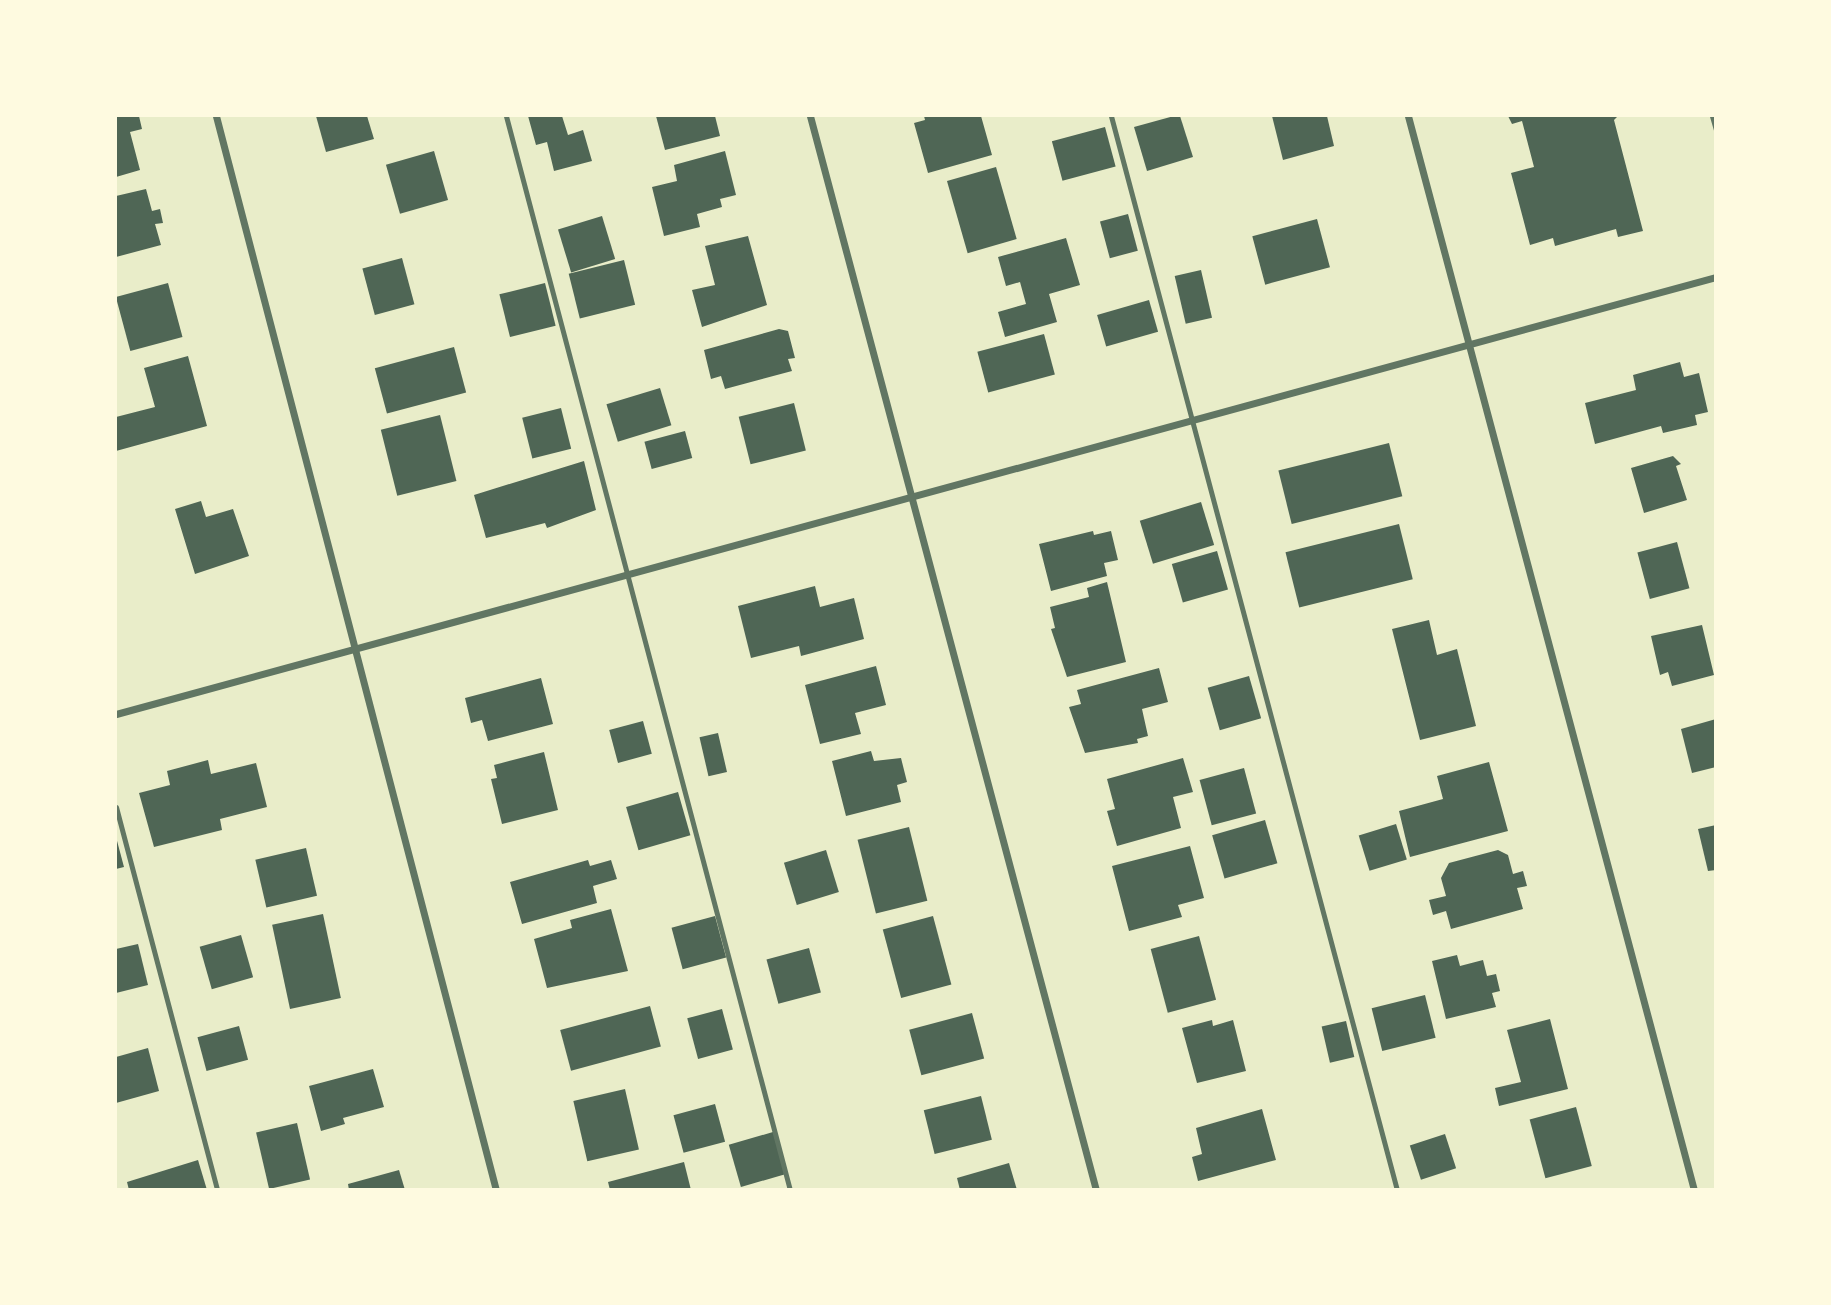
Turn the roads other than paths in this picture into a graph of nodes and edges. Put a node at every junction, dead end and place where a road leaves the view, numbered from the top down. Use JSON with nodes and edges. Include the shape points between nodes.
{"nodes":[{"id":1,"x":216,"y":116,"type":"edge"},
{"id":2,"x":506,"y":116,"type":"edge"},
{"id":3,"x":810,"y":116,"type":"edge"},
{"id":4,"x":1111,"y":116,"type":"edge"},
{"id":5,"x":1408,"y":116,"type":"edge"},
{"id":6,"x":1712,"y":116,"type":"edge"},
{"id":7,"x":1716,"y":130,"type":"edge"},
{"id":8,"x":1716,"y":277,"type":"edge"},
{"id":9,"x":1467,"y":343,"type":"junction"},
{"id":10,"x":1192,"y":418,"type":"junction"},
{"id":11,"x":911,"y":495,"type":"junction"},
{"id":12,"x":629,"y":573,"type":"junction"},
{"id":13,"x":357,"y":648,"type":"junction"},
{"id":14,"x":116,"y":714,"type":"edge"},
{"id":15,"x":116,"y":807,"type":"edge"},
{"id":16,"x":217,"y":1189,"type":"edge"},
{"id":17,"x":496,"y":1189,"type":"edge"},
{"id":18,"x":790,"y":1189,"type":"edge"},
{"id":19,"x":1096,"y":1189,"type":"edge"},
{"id":20,"x":1397,"y":1189,"type":"edge"},
{"id":21,"x":1694,"y":1189,"type":"edge"}],
"edges":[{"from":1,"to":13,"type":"street"},
{"from":2,"to":12,"type":"lane"},
{"from":3,"to":11,"type":"street"},
{"from":4,"to":10,"type":"lane"},
{"from":5,"to":9,"type":"street"},
{"from":6,"to":7,"type":"lane"},
{"from":8,"to":9,"type":"street"},
{"from":9,"to":10,"type":"street"},
{"from":9,"to":21,"type":"street"},
{"from":10,"to":11,"type":"street"},
{"from":10,"to":20,"type":"lane"},
{"from":11,"to":12,"type":"street"},
{"from":11,"to":19,"type":"street"},
{"from":12,"to":13,"type":"street"},
{"from":12,"to":18,"type":"lane"},
{"from":13,"to":14,"type":"street"},
{"from":13,"to":17,"type":"street"},
{"from":15,"to":16,"type":"lane"}]}
